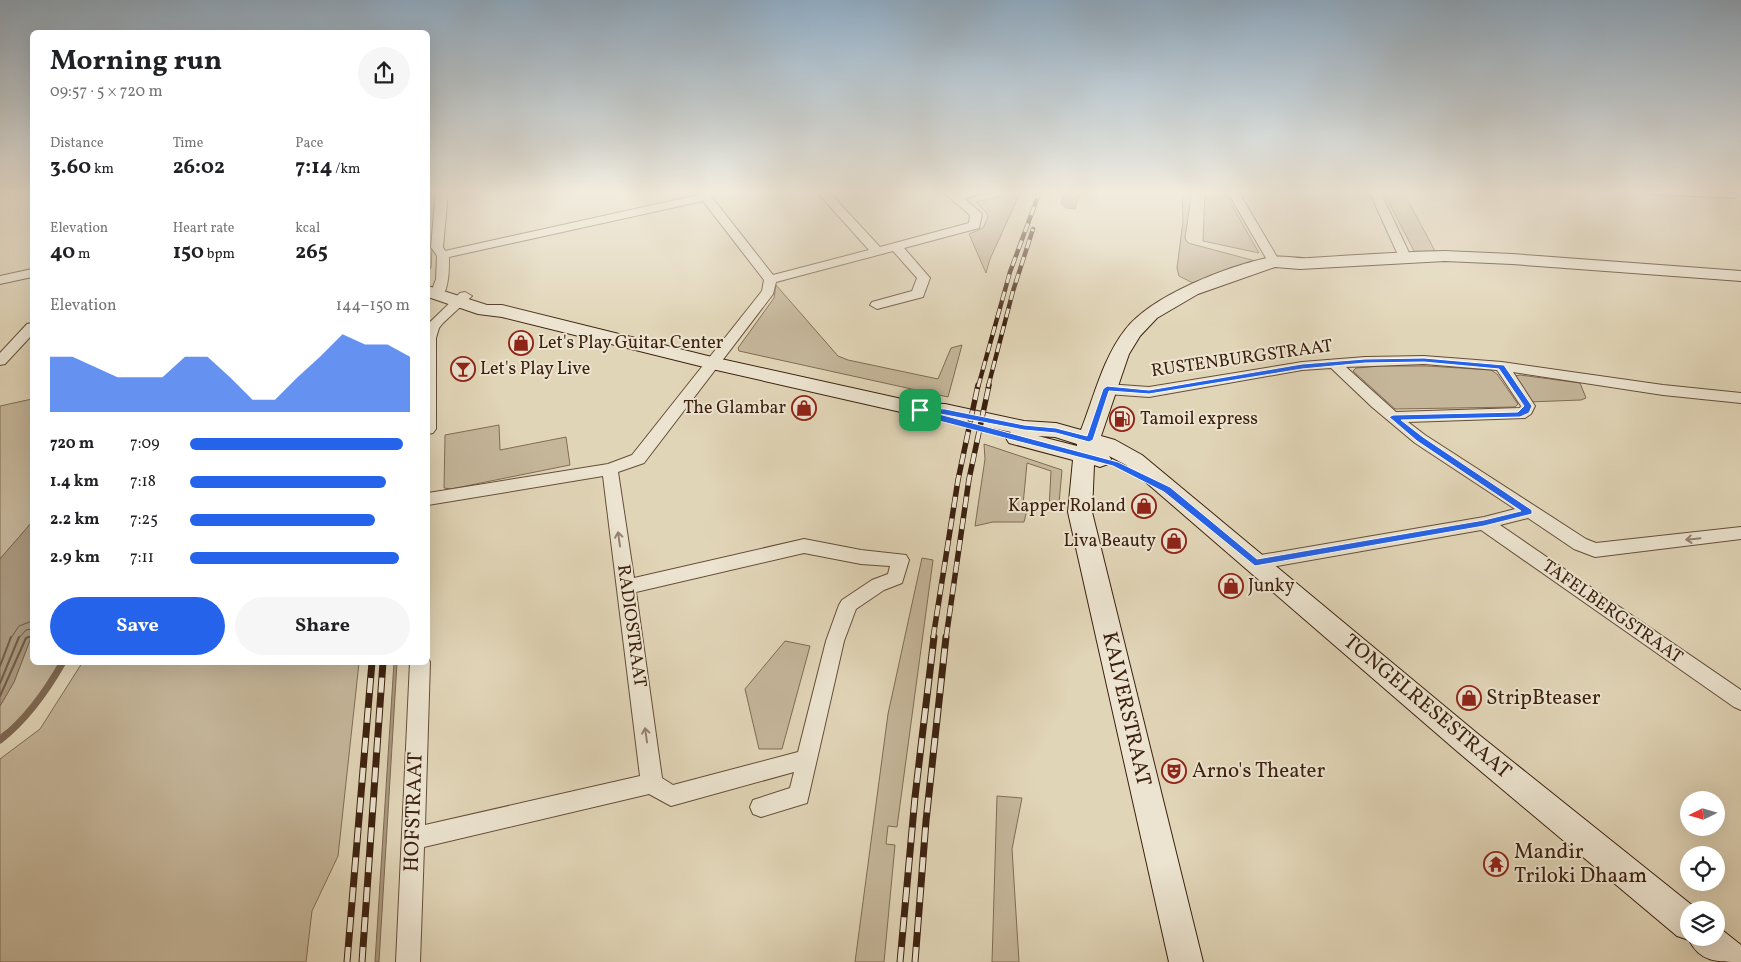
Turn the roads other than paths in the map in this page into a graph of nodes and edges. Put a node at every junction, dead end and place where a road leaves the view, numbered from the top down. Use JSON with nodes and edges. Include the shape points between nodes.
{"nodes":[{"id":1,"x":438,"y":236,"type":"edge"},
{"id":2,"x":524,"y":236,"type":"edge"},
{"id":3,"x":736,"y":236,"type":"edge"},
{"id":4,"x":863,"y":236,"type":"edge"},
{"id":5,"x":938,"y":236,"type":"edge"},
{"id":6,"x":1258,"y":236,"type":"edge"},
{"id":7,"x":1395,"y":236,"type":"edge"},
{"id":8,"x":896,"y":248,"type":"junction"},
{"id":9,"x":878,"y":252,"type":"junction"},
{"id":10,"x":443,"y":255,"type":"junction"},
{"id":11,"x":1405,"y":257,"type":"junction"},
{"id":12,"x":1274,"y":262,"type":"junction"},
{"id":13,"x":30,"y":273,"type":"edge"},
{"id":14,"x":1741,"y":276,"type":"edge"},
{"id":15,"x":0,"y":280,"type":"edge"},
{"id":16,"x":770,"y":280,"type":"junction"},
{"id":17,"x":433,"y":289,"type":"edge"},
{"id":18,"x":462,"y":299,"type":"junction"},
{"id":19,"x":877,"y":305,"type":"dead end"},
{"id":20,"x":30,"y":329,"type":"edge"},
{"id":21,"x":430,"y":334,"type":"edge"},
{"id":22,"x":0,"y":361,"type":"edge"},
{"id":23,"x":712,"y":363,"type":"junction"},
{"id":24,"x":1335,"y":364,"type":"junction"},
{"id":25,"x":1502,"y":366,"type":"junction"},
{"id":26,"x":1107,"y":389,"type":"junction"},
{"id":27,"x":1741,"y":398,"type":"edge"},
{"id":28,"x":1393,"y":417,"type":"junction"},
{"id":29,"x":1088,"y":447,"type":"junction"},
{"id":30,"x":610,"y":469,"type":"junction"},
{"id":31,"x":430,"y":499,"type":"edge"},
{"id":32,"x":1529,"y":512,"type":"junction"},
{"id":33,"x":1484,"y":523,"type":"junction"},
{"id":34,"x":1741,"y":533,"type":"edge"},
{"id":35,"x":1255,"y":563,"type":"junction"},
{"id":36,"x":626,"y":587,"type":"junction"},
{"id":37,"x":420,"y":665,"type":"edge"},
{"id":38,"x":1741,"y":701,"type":"edge"},
{"id":39,"x":807,"y":759,"type":"junction"},
{"id":40,"x":652,"y":783,"type":"junction"},
{"id":41,"x":761,"y":807,"type":"dead end"},
{"id":42,"x":413,"y":839,"type":"junction"},
{"id":43,"x":1680,"y":917,"type":"edge"},
{"id":44,"x":1715,"y":946,"type":"edge"},
{"id":45,"x":408,"y":962,"type":"edge"},
{"id":46,"x":1186,"y":962,"type":"edge"},
{"id":47,"x":1735,"y":962,"type":"edge"}],
"edges":[{"from":1,"to":10,"type":"street","via":[[437,248]]},
{"from":2,"to":10,"type":"street"},
{"from":3,"to":16,"type":"street"},
{"from":4,"to":9,"type":"street"},
{"from":5,"to":8,"type":"street"},
{"from":6,"to":12,"type":"street"},
{"from":7,"to":11,"type":"street"},
{"from":8,"to":9,"type":"street"},
{"from":8,"to":19,"type":"street","via":[[924,278],[918,294]]},
{"from":9,"to":16,"type":"street"},
{"from":10,"to":17,"type":"street"},
{"from":11,"to":12,"type":"street","via":[[1300,264]]},
{"from":11,"to":14,"type":"street","via":[[1512,259]]},
{"from":12,"to":26,"type":"street","name":"KALVERSTRAAT","via":[[1192,290],[1150,314],[1132,333],[1119,354]]},
{"from":13,"to":15,"type":"street"},
{"from":16,"to":23,"type":"street","via":[[768,291]]},
{"from":17,"to":18,"type":"street","name":"TONGELRESESTRAAT"},
{"from":18,"to":21,"type":"street","via":[[432,327]]},
{"from":18,"to":23,"type":"street","name":"TONGELRESESTRAAT","via":[[485,310],[502,311]]},
{"from":20,"to":22,"type":"street"},
{"from":23,"to":29,"type":"street","name":"TONGELRESESTRAAT","via":[[920,410],[945,411],[1006,424],[1056,430]]},
{"from":23,"to":30,"type":"street","via":[[638,458]]},
{"from":24,"to":25,"type":"street","name":"RUSTENBURGSTRAAT","via":[[1424,360]]},
{"from":24,"to":26,"type":"street","name":"RUSTENBURGSTRAAT","via":[[1302,366],[1149,392]]},
{"from":24,"to":28,"type":"street"},
{"from":25,"to":27,"type":"street","name":"RUSTENBURGSTRAAT"},
{"from":25,"to":28,"type":"street","via":[[1528,406],[1520,414]]},
{"from":26,"to":29,"type":"street","name":"KALVERSTRAAT"},
{"from":28,"to":32,"type":"street","via":[[1420,439]]},
{"from":29,"to":35,"type":"street","name":"TONGELRESESTRAAT","via":[[1167,490]]},
{"from":29,"to":46,"type":"street","name":"KALVERSTRAAT","via":[[1082,471],[1080,512]]},
{"from":30,"to":31,"type":"street"},
{"from":36,"to":30,"type":"street","name":"RADIOSTRAAT","one_way":true},
{"from":32,"to":33,"type":"street"},
{"from":34,"to":32,"type":"street","one_way":true,"via":[[1595,550]]},
{"from":33,"to":35,"type":"street"},
{"from":33,"to":38,"type":"street","name":"TAFELBERGSTRAAT"},
{"from":35,"to":43,"type":"street","name":"TONGELRESESTRAAT"},
{"from":36,"to":39,"type":"street","via":[[804,546],[861,557],[900,560],[896,578],[878,584],[848,605],[835,641]]},
{"from":40,"to":36,"type":"street","name":"RADIOSTRAAT","one_way":true},
{"from":37,"to":42,"type":"street","name":"HOFSTRAAT"},
{"from":39,"to":40,"type":"street","via":[[671,796]]},
{"from":39,"to":41,"type":"street","via":[[799,796]]},
{"from":40,"to":42,"type":"street"},
{"from":42,"to":45,"type":"street","name":"HOFSTRAAT"},
{"from":44,"to":47,"type":"street"}]}
